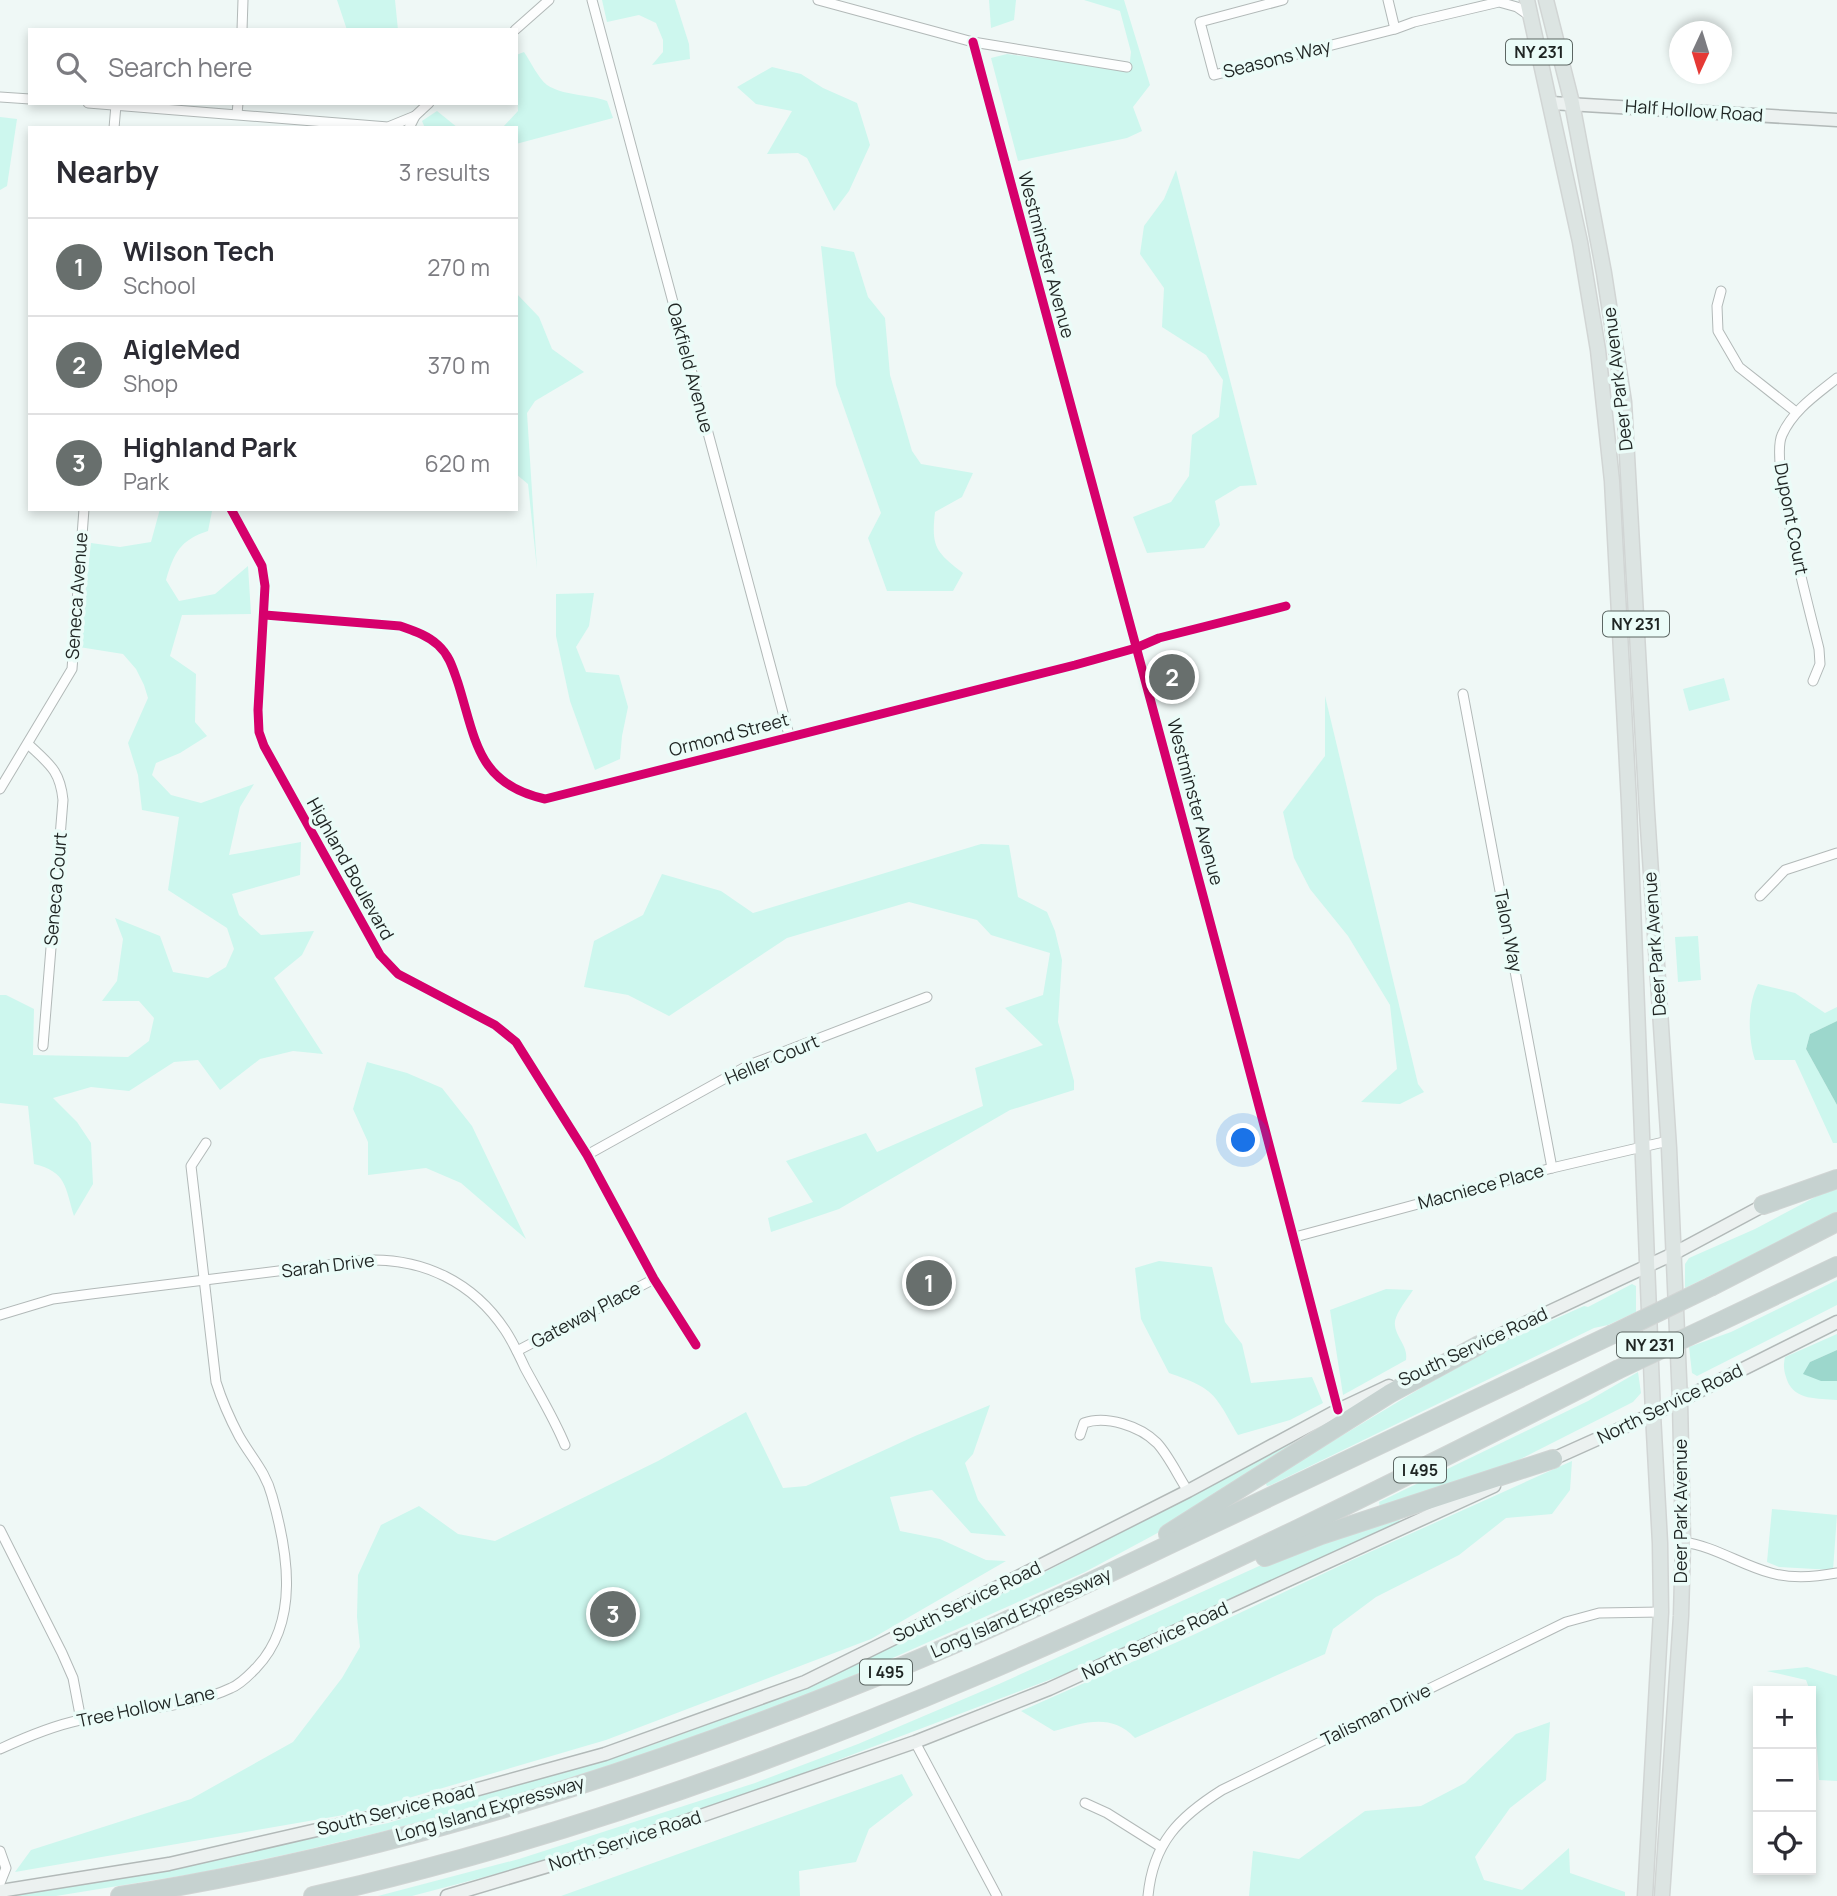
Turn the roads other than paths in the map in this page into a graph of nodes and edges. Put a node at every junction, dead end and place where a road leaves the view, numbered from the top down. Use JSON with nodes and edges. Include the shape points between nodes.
{"nodes":[{"id":1,"x":243,"y":0,"type":"edge"},
{"id":2,"x":549,"y":0,"type":"edge"},
{"id":3,"x":592,"y":0,"type":"edge"},
{"id":4,"x":818,"y":0,"type":"edge"},
{"id":5,"x":1283,"y":0,"type":"edge"},
{"id":6,"x":1388,"y":0,"type":"edge"},
{"id":7,"x":1527,"y":0,"type":"edge"},
{"id":8,"x":1546,"y":0,"type":"edge"},
{"id":9,"x":1501,"y":1,"type":"edge"},
{"id":10,"x":1531,"y":17,"type":"junction"},
{"id":11,"x":242,"y":28,"type":"edge"},
{"id":12,"x":517,"y":28,"type":"edge"},
{"id":13,"x":1395,"y":29,"type":"junction"},
{"id":14,"x":973,"y":42,"type":"junction"},
{"id":15,"x":1127,"y":66,"type":"dead end"},
{"id":16,"x":0,"y":97,"type":"edge"},
{"id":17,"x":28,"y":99,"type":"edge"},
{"id":18,"x":1551,"y":103,"type":"junction"},
{"id":19,"x":1572,"y":103,"type":"junction"},
{"id":20,"x":116,"y":105,"type":"joint"},
{"id":21,"x":237,"y":105,"type":"edge"},
{"id":22,"x":427,"y":105,"type":"edge"},
{"id":23,"x":237,"y":114,"type":"junction"},
{"id":24,"x":415,"y":116,"type":"junction"},
{"id":25,"x":1837,"y":120,"type":"edge"},
{"id":26,"x":114,"y":126,"type":"edge"},
{"id":27,"x":376,"y":126,"type":"edge"},
{"id":28,"x":390,"y":126,"type":"edge"},
{"id":29,"x":410,"y":126,"type":"edge"},
{"id":30,"x":1721,"y":291,"type":"dead end"},
{"id":31,"x":1837,"y":378,"type":"edge"},
{"id":32,"x":1796,"y":412,"type":"junction"},
{"id":33,"x":84,"y":511,"type":"edge"},
{"id":34,"x":232,"y":511,"type":"edge"},
{"id":35,"x":1616,"y":562,"type":"junction"},
{"id":36,"x":1633,"y":562,"type":"junction"},
{"id":37,"x":1286,"y":606,"type":"dead end"},
{"id":38,"x":265,"y":615,"type":"junction"},
{"id":39,"x":1136,"y":648,"type":"junction"},
{"id":40,"x":1813,"y":681,"type":"dead end"},
{"id":41,"x":1463,"y":694,"type":"dead end"},
{"id":42,"x":789,"y":736,"type":"junction"},
{"id":43,"x":28,"y":744,"type":"junction"},
{"id":44,"x":0,"y":789,"type":"edge"},
{"id":45,"x":1837,"y":853,"type":"edge"},
{"id":46,"x":1760,"y":896,"type":"dead end"},
{"id":47,"x":927,"y":998,"type":"dead end"},
{"id":48,"x":43,"y":1046,"type":"dead end"},
{"id":49,"x":1668,"y":1141,"type":"junction"},
{"id":50,"x":206,"y":1143,"type":"dead end"},
{"id":51,"x":1644,"y":1146,"type":"junction"},
{"id":52,"x":587,"y":1155,"type":"junction"},
{"id":53,"x":1552,"y":1168,"type":"junction"},
{"id":54,"x":1837,"y":1171,"type":"edge"},
{"id":55,"x":1837,"y":1179,"type":"edge"},
{"id":56,"x":1763,"y":1205,"type":"junction"},
{"id":57,"x":1837,"y":1222,"type":"edge"},
{"id":58,"x":1295,"y":1237,"type":"junction"},
{"id":59,"x":1673,"y":1254,"type":"junction"},
{"id":60,"x":1647,"y":1266,"type":"junction"},
{"id":61,"x":1837,"y":1266,"type":"edge"},
{"id":62,"x":654,"y":1279,"type":"junction"},
{"id":63,"x":204,"y":1281,"type":"junction"},
{"id":64,"x":0,"y":1315,"type":"edge"},
{"id":65,"x":1837,"y":1322,"type":"edge"},
{"id":66,"x":696,"y":1345,"type":"dead end"},
{"id":67,"x":1479,"y":1345,"type":"junction"},
{"id":68,"x":517,"y":1351,"type":"junction"},
{"id":69,"x":1680,"y":1401,"type":"junction"},
{"id":70,"x":1338,"y":1410,"type":"junction"},
{"id":71,"x":1653,"y":1414,"type":"junction"},
{"id":72,"x":1080,"y":1434,"type":"dead end"},
{"id":73,"x":565,"y":1446,"type":"dead end"},
{"id":74,"x":1553,"y":1459,"type":"junction"},
{"id":75,"x":1188,"y":1491,"type":"junction"},
{"id":76,"x":0,"y":1530,"type":"edge"},
{"id":77,"x":1683,"y":1542,"type":"junction"},
{"id":78,"x":1221,"y":1567,"type":"junction"},
{"id":79,"x":1837,"y":1573,"type":"edge"},
{"id":80,"x":1661,"y":1612,"type":"junction"},
{"id":81,"x":1011,"y":1619,"type":"junction"},
{"id":82,"x":81,"y":1720,"type":"junction"},
{"id":83,"x":915,"y":1742,"type":"junction"},
{"id":84,"x":0,"y":1749,"type":"edge"},
{"id":85,"x":1086,"y":1803,"type":"dead end"},
{"id":86,"x":1161,"y":1847,"type":"junction"},
{"id":87,"x":0,"y":1851,"type":"edge"},
{"id":88,"x":0,"y":1883,"type":"edge"},
{"id":89,"x":0,"y":1891,"type":"edge"},
{"id":90,"x":120,"y":1896,"type":"edge"},
{"id":91,"x":313,"y":1896,"type":"edge"},
{"id":92,"x":447,"y":1896,"type":"edge"},
{"id":93,"x":997,"y":1896,"type":"edge"},
{"id":94,"x":1148,"y":1896,"type":"edge"},
{"id":95,"x":1644,"y":1896,"type":"edge"},
{"id":96,"x":1662,"y":1896,"type":"edge"}],
"edges":[{"from":1,"to":11,"type":"street"},
{"from":2,"to":12,"type":"street"},
{"from":3,"to":42,"type":"street","name":"Oakfield Avenue"},
{"from":4,"to":14,"type":"street"},
{"from":5,"to":13,"type":"street","name":"Seasons Way","via":[[1200,22],[1214,75]]},
{"from":6,"to":13,"type":"street"},
{"from":7,"to":10,"type":"main road","name":"Deer Park Avenue","number":"NY 231"},
{"from":8,"to":19,"type":"main road","name":"Deer Park Avenue","number":"NY 231"},
{"from":9,"to":10,"type":"street"},
{"from":9,"to":13,"type":"street","name":"Seasons Way"},
{"from":10,"to":18,"type":"main road","name":"Deer Park Avenue","number":"NY 231"},
{"from":14,"to":15,"type":"street"},
{"from":14,"to":39,"type":"street","name":"Westminster Avenue"},
{"from":16,"to":17,"type":"street"},
{"from":18,"to":19,"type":"main road","name":"Half Hollow Road"},
{"from":18,"to":35,"type":"main road","name":"Deer Park Avenue","number":"NY 231","via":[[1598,350]]},
{"from":19,"to":25,"type":"main road","name":"Half Hollow Road"},
{"from":19,"to":36,"type":"main road","name":"Deer Park Avenue","number":"NY 231","via":[[1624,402]]},
{"from":20,"to":23,"type":"street"},
{"from":20,"to":26,"type":"street"},
{"from":21,"to":23,"type":"street"},
{"from":22,"to":24,"type":"street"},
{"from":23,"to":27,"type":"street"},
{"from":24,"to":28,"type":"street"},
{"from":24,"to":29,"type":"street"},
{"from":30,"to":32,"type":"street","via":[[1718,331],[1739,367]]},
{"from":31,"to":32,"type":"street","name":"Dupont Court"},
{"from":32,"to":40,"type":"street","name":"Dupont Court","via":[[1780,437],[1778,464],[1819,649],[1820,664]]},
{"from":33,"to":43,"type":"street","name":"Seneca Avenue","via":[[72,669]]},
{"from":34,"to":38,"type":"street","name":"Highland Boulevard","via":[[262,566]]},
{"from":35,"to":36,"type":"main road"},
{"from":35,"to":51,"type":"main road","name":"Deer Park Avenue","number":"NY 231"},
{"from":36,"to":49,"type":"main road","name":"Deer Park Avenue","number":"NY 231"},
{"from":37,"to":39,"type":"street","name":"Ormond Street"},
{"from":38,"to":42,"type":"street","name":"Ormond Street","via":[[400,626],[421,633],[451,660],[480,755],[491,772],[507,786],[545,799]]},
{"from":38,"to":52,"type":"street","name":"Highland Boulevard","via":[[259,732],[380,955],[398,974],[495,1025],[516,1042]]},
{"from":39,"to":42,"type":"street","name":"Ormond Street"},
{"from":39,"to":58,"type":"street","name":"Westminster Avenue"},
{"from":41,"to":53,"type":"street","name":"Talon Way"},
{"from":43,"to":44,"type":"street","name":"Seneca Avenue"},
{"from":43,"to":48,"type":"street","name":"Seneca Court","via":[[61,781],[63,800]]},
{"from":45,"to":46,"type":"street","via":[[1785,870]]},
{"from":47,"to":52,"type":"street","name":"Heller Court","via":[[749,1065]]},
{"from":49,"to":51,"type":"street","name":"Macniece Place"},
{"from":49,"to":59,"type":"main road","name":"Deer Park Avenue","number":"NY 231"},
{"from":50,"to":63,"type":"street","name":"Tree Hollow Lane","via":[[191,1166]]},
{"from":51,"to":53,"type":"street","name":"Macniece Place"},
{"from":51,"to":60,"type":"main road","name":"Deer Park Avenue","number":"NY 231"},
{"from":52,"to":62,"type":"street","name":"Highland Boulevard"},
{"from":53,"to":58,"type":"street","name":"Macniece Place"},
{"from":54,"to":56,"type":"main road","name":"South Service Road"},
{"from":55,"to":56,"type":"highway"},
{"from":56,"to":59,"type":"main road","name":"South Service Road"},
{"from":57,"to":81,"type":"highway","name":"Long Island Expressway","number":"I 495","bridge":true,"via":[[1611,1335]]},
{"from":58,"to":70,"type":"street","name":"Westminster Avenue"},
{"from":59,"to":60,"type":"main road","name":"South Service Road"},
{"from":59,"to":69,"type":"main road","name":"Deer Park Avenue","number":"NY 231"},
{"from":60,"to":67,"type":"main road","name":"South Service Road"},
{"from":60,"to":71,"type":"main road","name":"Deer Park Avenue","number":"NY 231"},
{"from":61,"to":78,"type":"highway","number":"I 495","bridge":true},
{"from":62,"to":66,"type":"street","name":"Highland Boulevard"},
{"from":62,"to":68,"type":"street","name":"Gateway Place"},
{"from":63,"to":64,"type":"street","name":"Sarah Drive","via":[[53,1299]]},
{"from":63,"to":68,"type":"street","name":"Sarah Drive","via":[[366,1260],[414,1263],[440,1272],[482,1302]]},
{"from":63,"to":82,"type":"street","name":"Tree Hollow Lane","via":[[216,1382],[239,1435],[266,1475],[280,1527],[287,1602],[284,1619],[265,1658],[233,1688],[171,1705]]},
{"from":65,"to":69,"type":"main road","name":"North Service Road"},
{"from":67,"to":70,"type":"main road","name":"South Service Road"},
{"from":67,"to":81,"type":"highway","via":[[1389,1394],[1183,1526]]},
{"from":68,"to":73,"type":"street","name":"Sarah Drive"},
{"from":69,"to":71,"type":"main road","name":"North Service Road"},
{"from":69,"to":77,"type":"main road","name":"Deer Park Avenue","number":"NY 231"},
{"from":70,"to":75,"type":"main road","name":"South Service Road"},
{"from":71,"to":74,"type":"main road","name":"North Service Road"},
{"from":71,"to":80,"type":"main road","name":"Deer Park Avenue","number":"NY 231"},
{"from":72,"to":75,"type":"street","via":[[1084,1423],[1094,1420],[1138,1431],[1157,1443]]},
{"from":74,"to":78,"type":"highway","via":[[1258,1560]]},
{"from":74,"to":83,"type":"main road","name":"North Service Road","via":[[1049,1689]]},
{"from":75,"to":89,"type":"main road","name":"South Service Road","via":[[805,1682],[605,1754],[395,1812],[169,1864]]},
{"from":76,"to":82,"type":"street","via":[[73,1678]]},
{"from":77,"to":79,"type":"street","via":[[1773,1573],[1797,1577]]},
{"from":77,"to":96,"type":"main road","name":"Deer Park Avenue","number":"NY 231"},
{"from":78,"to":91,"type":"highway","number":"I 495","via":[[920,1700],[754,1764],[475,1856]]},
{"from":80,"to":86,"type":"street","name":"Talisman Drive","via":[[1599,1613],[1566,1622],[1222,1790],[1179,1821]]},
{"from":80,"to":95,"type":"main road","name":"Deer Park Avenue","number":"NY 231"},
{"from":81,"to":90,"type":"highway","name":"Long Island Expressway","number":"I 495","via":[[790,1710],[572,1787],[359,1847]]},
{"from":82,"to":84,"type":"street","name":"Tree Hollow Lane"},
{"from":83,"to":92,"type":"main road","name":"North Service Road","via":[[605,1849]]},
{"from":83,"to":93,"type":"street"},
{"from":85,"to":86,"type":"street"},
{"from":86,"to":94,"type":"street","name":"Talisman Drive"},
{"from":87,"to":88,"type":"street","via":[[6,1868]]}]}
